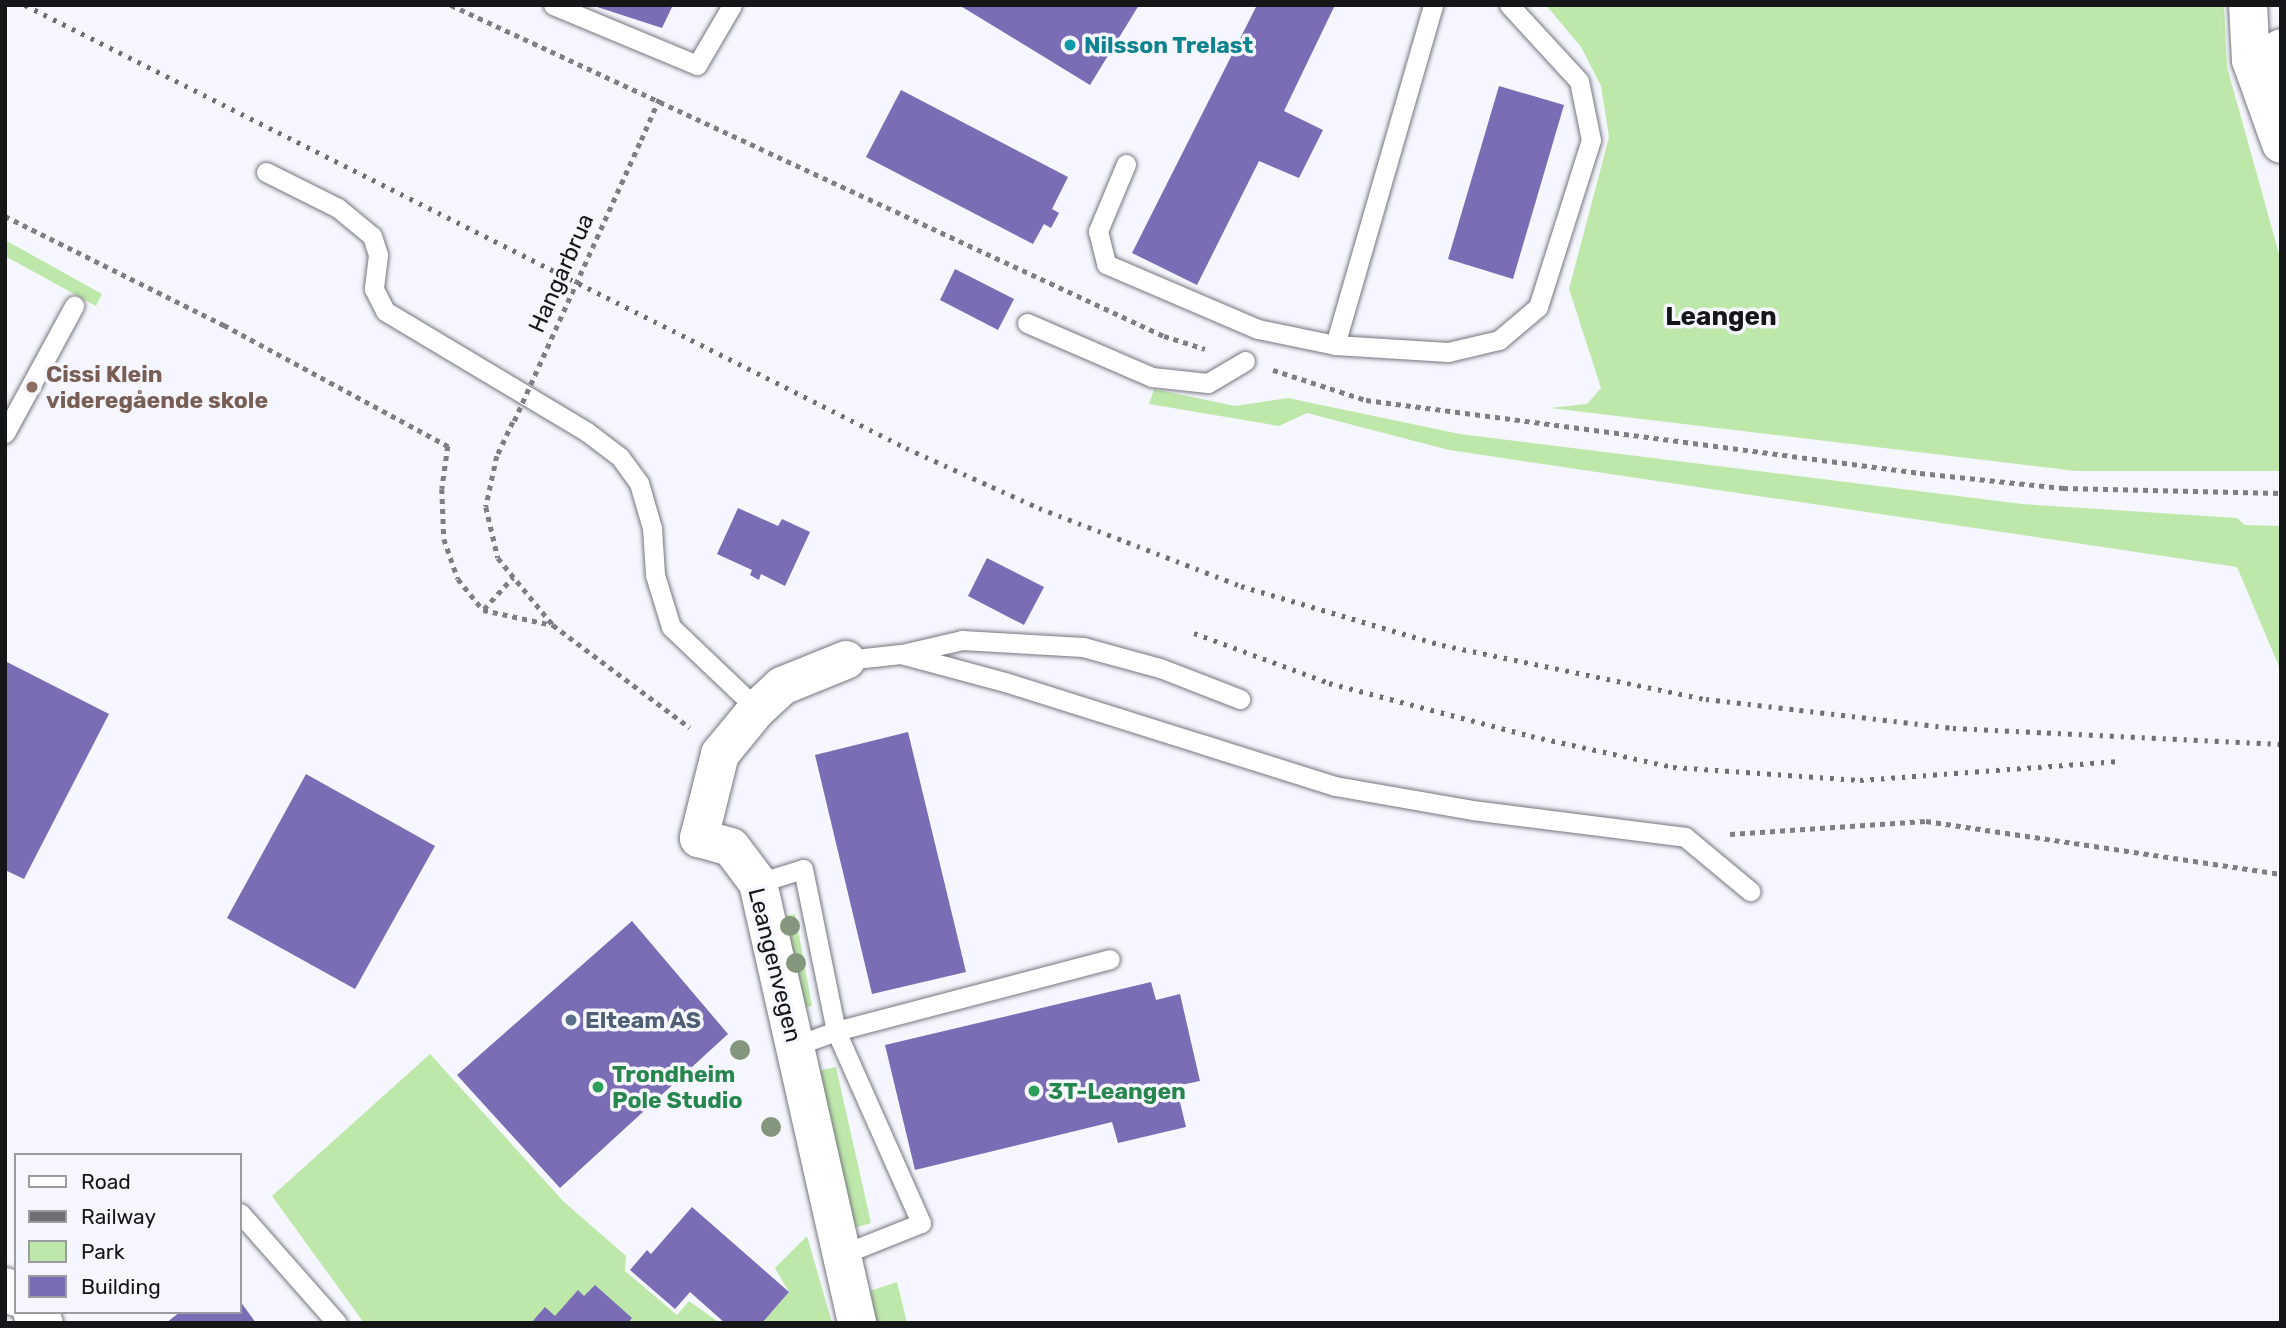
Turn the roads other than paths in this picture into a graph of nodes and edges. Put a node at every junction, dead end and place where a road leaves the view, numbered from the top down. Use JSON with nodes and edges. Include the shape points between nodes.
{"nodes":[{"id":1,"x":553,"y":5,"type":"edge"},
{"id":2,"x":732,"y":5,"type":"edge"},
{"id":3,"x":1433,"y":5,"type":"edge"},
{"id":4,"x":1509,"y":5,"type":"edge"},
{"id":5,"x":2248,"y":5,"type":"edge"},
{"id":6,"x":2281,"y":48,"type":"edge"},
{"id":7,"x":2277,"y":131,"type":"edge"},
{"id":8,"x":1126,"y":164,"type":"dead end"},
{"id":9,"x":266,"y":172,"type":"dead end"},
{"id":10,"x":74,"y":306,"type":"dead end"},
{"id":11,"x":1027,"y":323,"type":"dead end"},
{"id":12,"x":1335,"y":345,"type":"junction"},
{"id":13,"x":1245,"y":361,"type":"dead end"},
{"id":14,"x":5,"y":433,"type":"edge"},
{"id":15,"x":901,"y":654,"type":"junction"},
{"id":16,"x":846,"y":660,"type":"joint"},
{"id":17,"x":1240,"y":699,"type":"dead end"},
{"id":18,"x":757,"y":709,"type":"junction"},
{"id":19,"x":758,"y":883,"type":"junction"},
{"id":20,"x":1750,"y":891,"type":"dead end"},
{"id":21,"x":1110,"y":959,"type":"dead end"},
{"id":22,"x":836,"y":1031,"type":"junction"},
{"id":23,"x":795,"y":1046,"type":"junction"},
{"id":24,"x":242,"y":1215,"type":"edge"},
{"id":25,"x":841,"y":1255,"type":"junction"},
{"id":26,"x":337,"y":1323,"type":"edge"},
{"id":27,"x":857,"y":1323,"type":"edge"}],
"edges":[{"from":1,"to":2,"type":"lane","via":[[697,65]]},
{"from":3,"to":12,"type":"lane"},
{"from":4,"to":12,"type":"lane","via":[[1579,81],[1591,141],[1538,307],[1499,340],[1448,352]]},
{"from":5,"to":7,"type":"street","via":[[2251,60]]},
{"from":6,"to":7,"type":"street"},
{"from":8,"to":12,"type":"lane","via":[[1098,231],[1106,264],[1258,329]]},
{"from":9,"to":18,"type":"lane","via":[[338,208],[372,236],[378,255],[374,289],[385,311],[587,432],[620,457],[639,483],[652,528],[655,575],[671,627]]},
{"from":10,"to":14,"type":"lane"},
{"from":11,"to":13,"type":"lane","via":[[1152,377],[1208,383]]},
{"from":15,"to":16,"type":"lane"},
{"from":15,"to":17,"type":"lane","via":[[962,639],[1083,647],[1160,668]]},
{"from":15,"to":20,"type":"lane","via":[[1335,786],[1472,810],[1685,837]]},
{"from":16,"to":18,"type":"street","name":"Leangenvegen","via":[[782,686]]},
{"from":18,"to":19,"type":"street","name":"Leangenvegen","via":[[720,754],[699,838],[730,848]]},
{"from":19,"to":22,"type":"lane","via":[[803,869]]},
{"from":19,"to":23,"type":"street","name":"Leangenvegen"},
{"from":21,"to":22,"type":"lane"},
{"from":22,"to":23,"type":"lane"},
{"from":22,"to":25,"type":"lane","via":[[921,1223]]},
{"from":23,"to":25,"type":"street","name":"Leangenvegen"},
{"from":24,"to":26,"type":"lane"},
{"from":25,"to":27,"type":"street","name":"Leangenvegen"}]}
